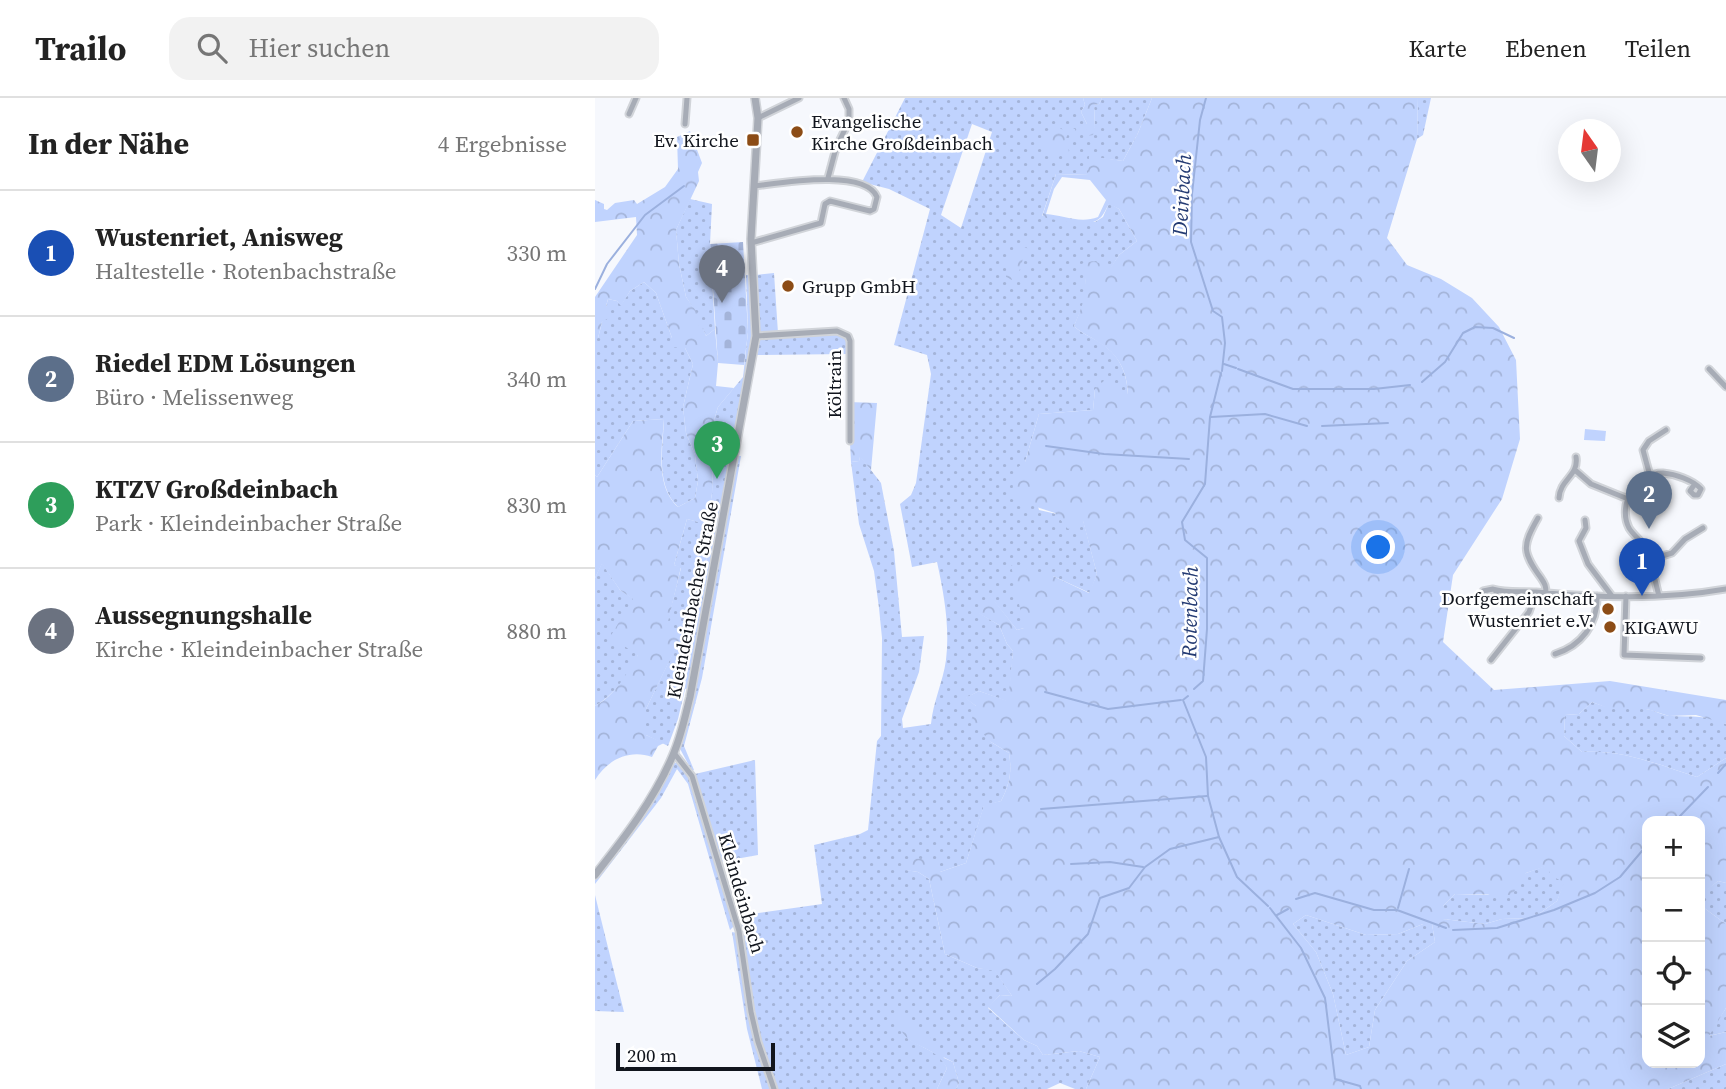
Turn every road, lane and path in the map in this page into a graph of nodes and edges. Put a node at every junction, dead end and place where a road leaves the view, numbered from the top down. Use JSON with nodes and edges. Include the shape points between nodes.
{"nodes":[{"id":1,"x":636,"y":98,"type":"edge"},
{"id":2,"x":687,"y":98,"type":"edge"},
{"id":3,"x":755,"y":98,"type":"edge"},
{"id":4,"x":797,"y":98,"type":"edge"},
{"id":5,"x":844,"y":98,"type":"edge"},
{"id":6,"x":629,"y":114,"type":"dead end"},
{"id":7,"x":758,"y":118,"type":"junction"},
{"id":8,"x":685,"y":124,"type":"dead end"},
{"id":9,"x":828,"y":178,"type":"junction"},
{"id":10,"x":754,"y":186,"type":"junction"},
{"id":11,"x":751,"y":243,"type":"junction"},
{"id":12,"x":756,"y":335,"type":"junction"},
{"id":13,"x":1709,"y":369,"type":"dead end"},
{"id":14,"x":1726,"y":387,"type":"edge"},
{"id":15,"x":1666,"y":430,"type":"dead end"},
{"id":16,"x":851,"y":441,"type":"dead end"},
{"id":17,"x":1576,"y":457,"type":"dead end"},
{"id":18,"x":1575,"y":470,"type":"junction"},
{"id":19,"x":1650,"y":476,"type":"junction"},
{"id":20,"x":1694,"y":485,"type":"dead end"},
{"id":21,"x":1559,"y":498,"type":"dead end"},
{"id":22,"x":1628,"y":499,"type":"junction"},
{"id":23,"x":1538,"y":518,"type":"dead end"},
{"id":24,"x":1585,"y":520,"type":"dead end"},
{"id":25,"x":1703,"y":528,"type":"dead end"},
{"id":26,"x":1649,"y":560,"type":"junction"},
{"id":27,"x":1726,"y":589,"type":"edge"},
{"id":28,"x":1496,"y":591,"type":"dead end"},
{"id":29,"x":1536,"y":592,"type":"junction"},
{"id":30,"x":1546,"y":593,"type":"junction"},
{"id":31,"x":1597,"y":596,"type":"junction"},
{"id":32,"x":1612,"y":596,"type":"junction"},
{"id":33,"x":1626,"y":596,"type":"junction"},
{"id":34,"x":1659,"y":596,"type":"junction"},
{"id":35,"x":1555,"y":654,"type":"dead end"},
{"id":36,"x":1701,"y":658,"type":"dead end"},
{"id":37,"x":1491,"y":660,"type":"dead end"},
{"id":38,"x":674,"y":753,"type":"junction"},
{"id":39,"x":595,"y":874,"type":"edge"},
{"id":40,"x":774,"y":1089,"type":"edge"}],
"edges":[{"from":1,"to":6,"type":"street"},
{"from":2,"to":8,"type":"street"},
{"from":3,"to":7,"type":"street","name":"Kleindeinbacher Straße"},
{"from":4,"to":7,"type":"street"},
{"from":5,"to":9,"type":"street","via":[[849,121]]},
{"from":7,"to":10,"type":"street","name":"Kleindeinbacher Straße"},
{"from":9,"to":10,"type":"street"},
{"from":9,"to":11,"type":"street","via":[[869,186],[877,197],[874,209],[830,201],[821,223]]},
{"from":10,"to":11,"type":"street","name":"Kleindeinbacher Straße"},
{"from":11,"to":12,"type":"street","name":"Kleindeinbacher Straße"},
{"from":12,"to":16,"type":"street","name":"Költrain","via":[[837,331],[848,336]]},
{"from":12,"to":38,"type":"street","name":"Kleindeinbacher Straße","via":[[698,659]]},
{"from":13,"to":14,"type":"street"},
{"from":15,"to":19,"type":"street","via":[[1643,450]]},
{"from":17,"to":18,"type":"street"},
{"from":18,"to":21,"type":"street","via":[[1559,488]]},
{"from":18,"to":22,"type":"street","via":[[1591,484]]},
{"from":19,"to":20,"type":"street","via":[[1680,476]]},
{"from":19,"to":22,"type":"street","via":[[1638,483]]},
{"from":22,"to":26,"type":"street","via":[[1629,527]]},
{"from":23,"to":30,"type":"street","via":[[1524,547]]},
{"from":24,"to":32,"type":"street","via":[[1579,541],[1582,554]]},
{"from":25,"to":26,"type":"street","via":[[1672,553]]},
{"from":26,"to":34,"type":"street"},
{"from":27,"to":34,"type":"street"},
{"from":28,"to":29,"type":"street"},
{"from":29,"to":30,"type":"street"},
{"from":29,"to":37,"type":"street","via":[[1529,612]]},
{"from":30,"to":31,"type":"street"},
{"from":31,"to":32,"type":"street"},
{"from":31,"to":35,"type":"street","via":[[1596,615],[1582,638],[1573,648]]},
{"from":32,"to":33,"type":"street"},
{"from":33,"to":34,"type":"street"},
{"from":33,"to":36,"type":"street","via":[[1624,655]]},
{"from":38,"to":39,"type":"street","name":"Kleindeinbacher Straße","via":[[644,810]]},
{"from":38,"to":40,"type":"street","name":"Kleindeinbach","via":[[692,776],[739,931],[751,1012]]}]}
